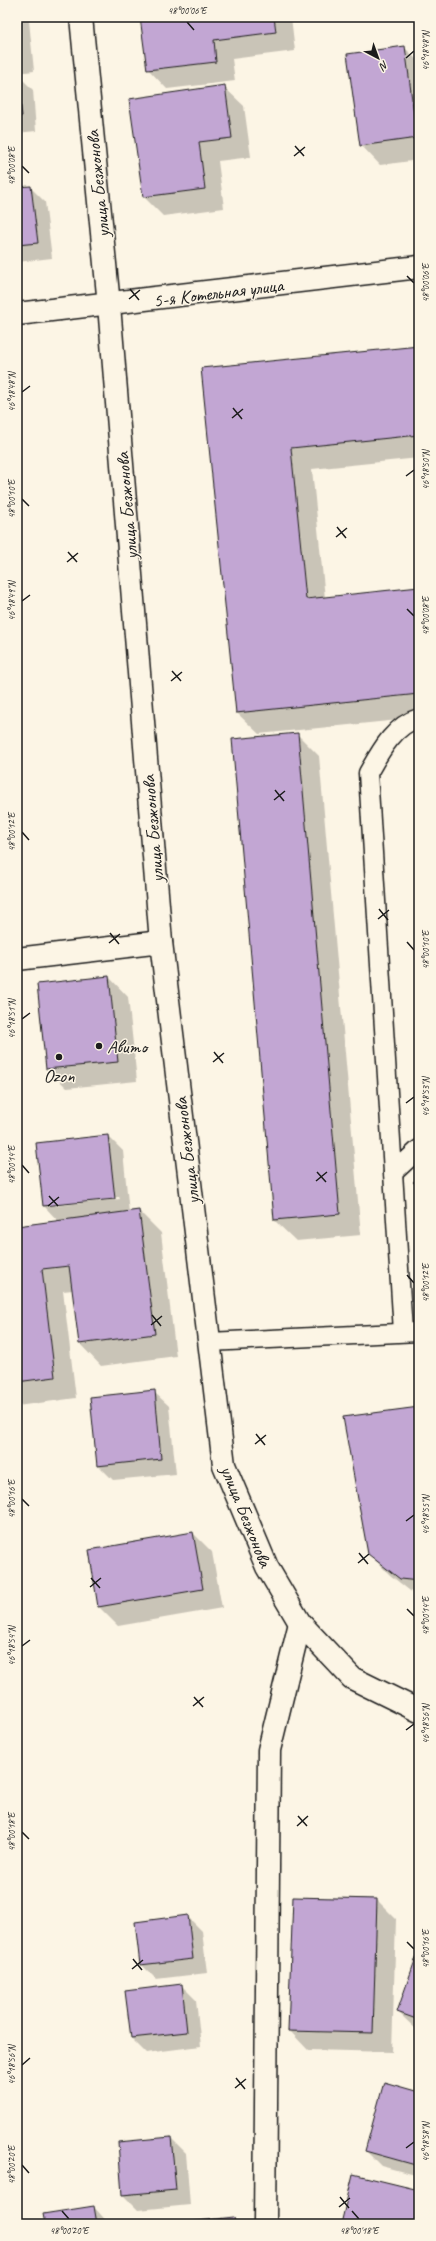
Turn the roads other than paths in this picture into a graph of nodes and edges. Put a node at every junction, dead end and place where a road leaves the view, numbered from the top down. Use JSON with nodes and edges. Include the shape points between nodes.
{"nodes":[{"id":1,"x":81,"y":17,"type":"edge"},
{"id":2,"x":419,"y":268,"type":"edge"},
{"id":3,"x":109,"y":305,"type":"junction"},
{"id":4,"x":17,"y":314,"type":"edge"},
{"id":5,"x":419,"y":718,"type":"edge"},
{"id":6,"x":161,"y":942,"type":"junction"},
{"id":7,"x":17,"y":959,"type":"edge"},
{"id":8,"x":419,"y":1149,"type":"edge"},
{"id":9,"x":393,"y":1173,"type":"junction"},
{"id":10,"x":411,"y":1332,"type":"edge"},
{"id":11,"x":209,"y":1342,"type":"junction"},
{"id":12,"x":300,"y":1623,"type":"junction"},
{"id":13,"x":419,"y":1711,"type":"edge"},
{"id":14,"x":265,"y":2224,"type":"edge"}],
"edges":[{"from":1,"to":3,"type":"street","name":"улица Безжонова"},
{"from":2,"to":3,"type":"street","name":"5-я Котельная улица"},
{"from":3,"to":4,"type":"street","name":"5-я Котельная улица"},
{"from":3,"to":6,"type":"street","name":"улица Безжонова"},
{"from":5,"to":9,"type":"lane","via":[[408,721],[382,747],[368,773]]},
{"from":6,"to":7,"type":"street"},
{"from":6,"to":11,"type":"street","name":"улица Безжонова"},
{"from":8,"to":9,"type":"lane"},
{"from":9,"to":10,"type":"lane"},
{"from":10,"to":11,"type":"lane"},
{"from":11,"to":12,"type":"street","name":"улица Безжонова","via":[[224,1465],[267,1567]]},
{"from":12,"to":13,"type":"street","name":"улица Безжонова","via":[[352,1678]]},
{"from":12,"to":14,"type":"street","via":[[269,1750]]}]}
